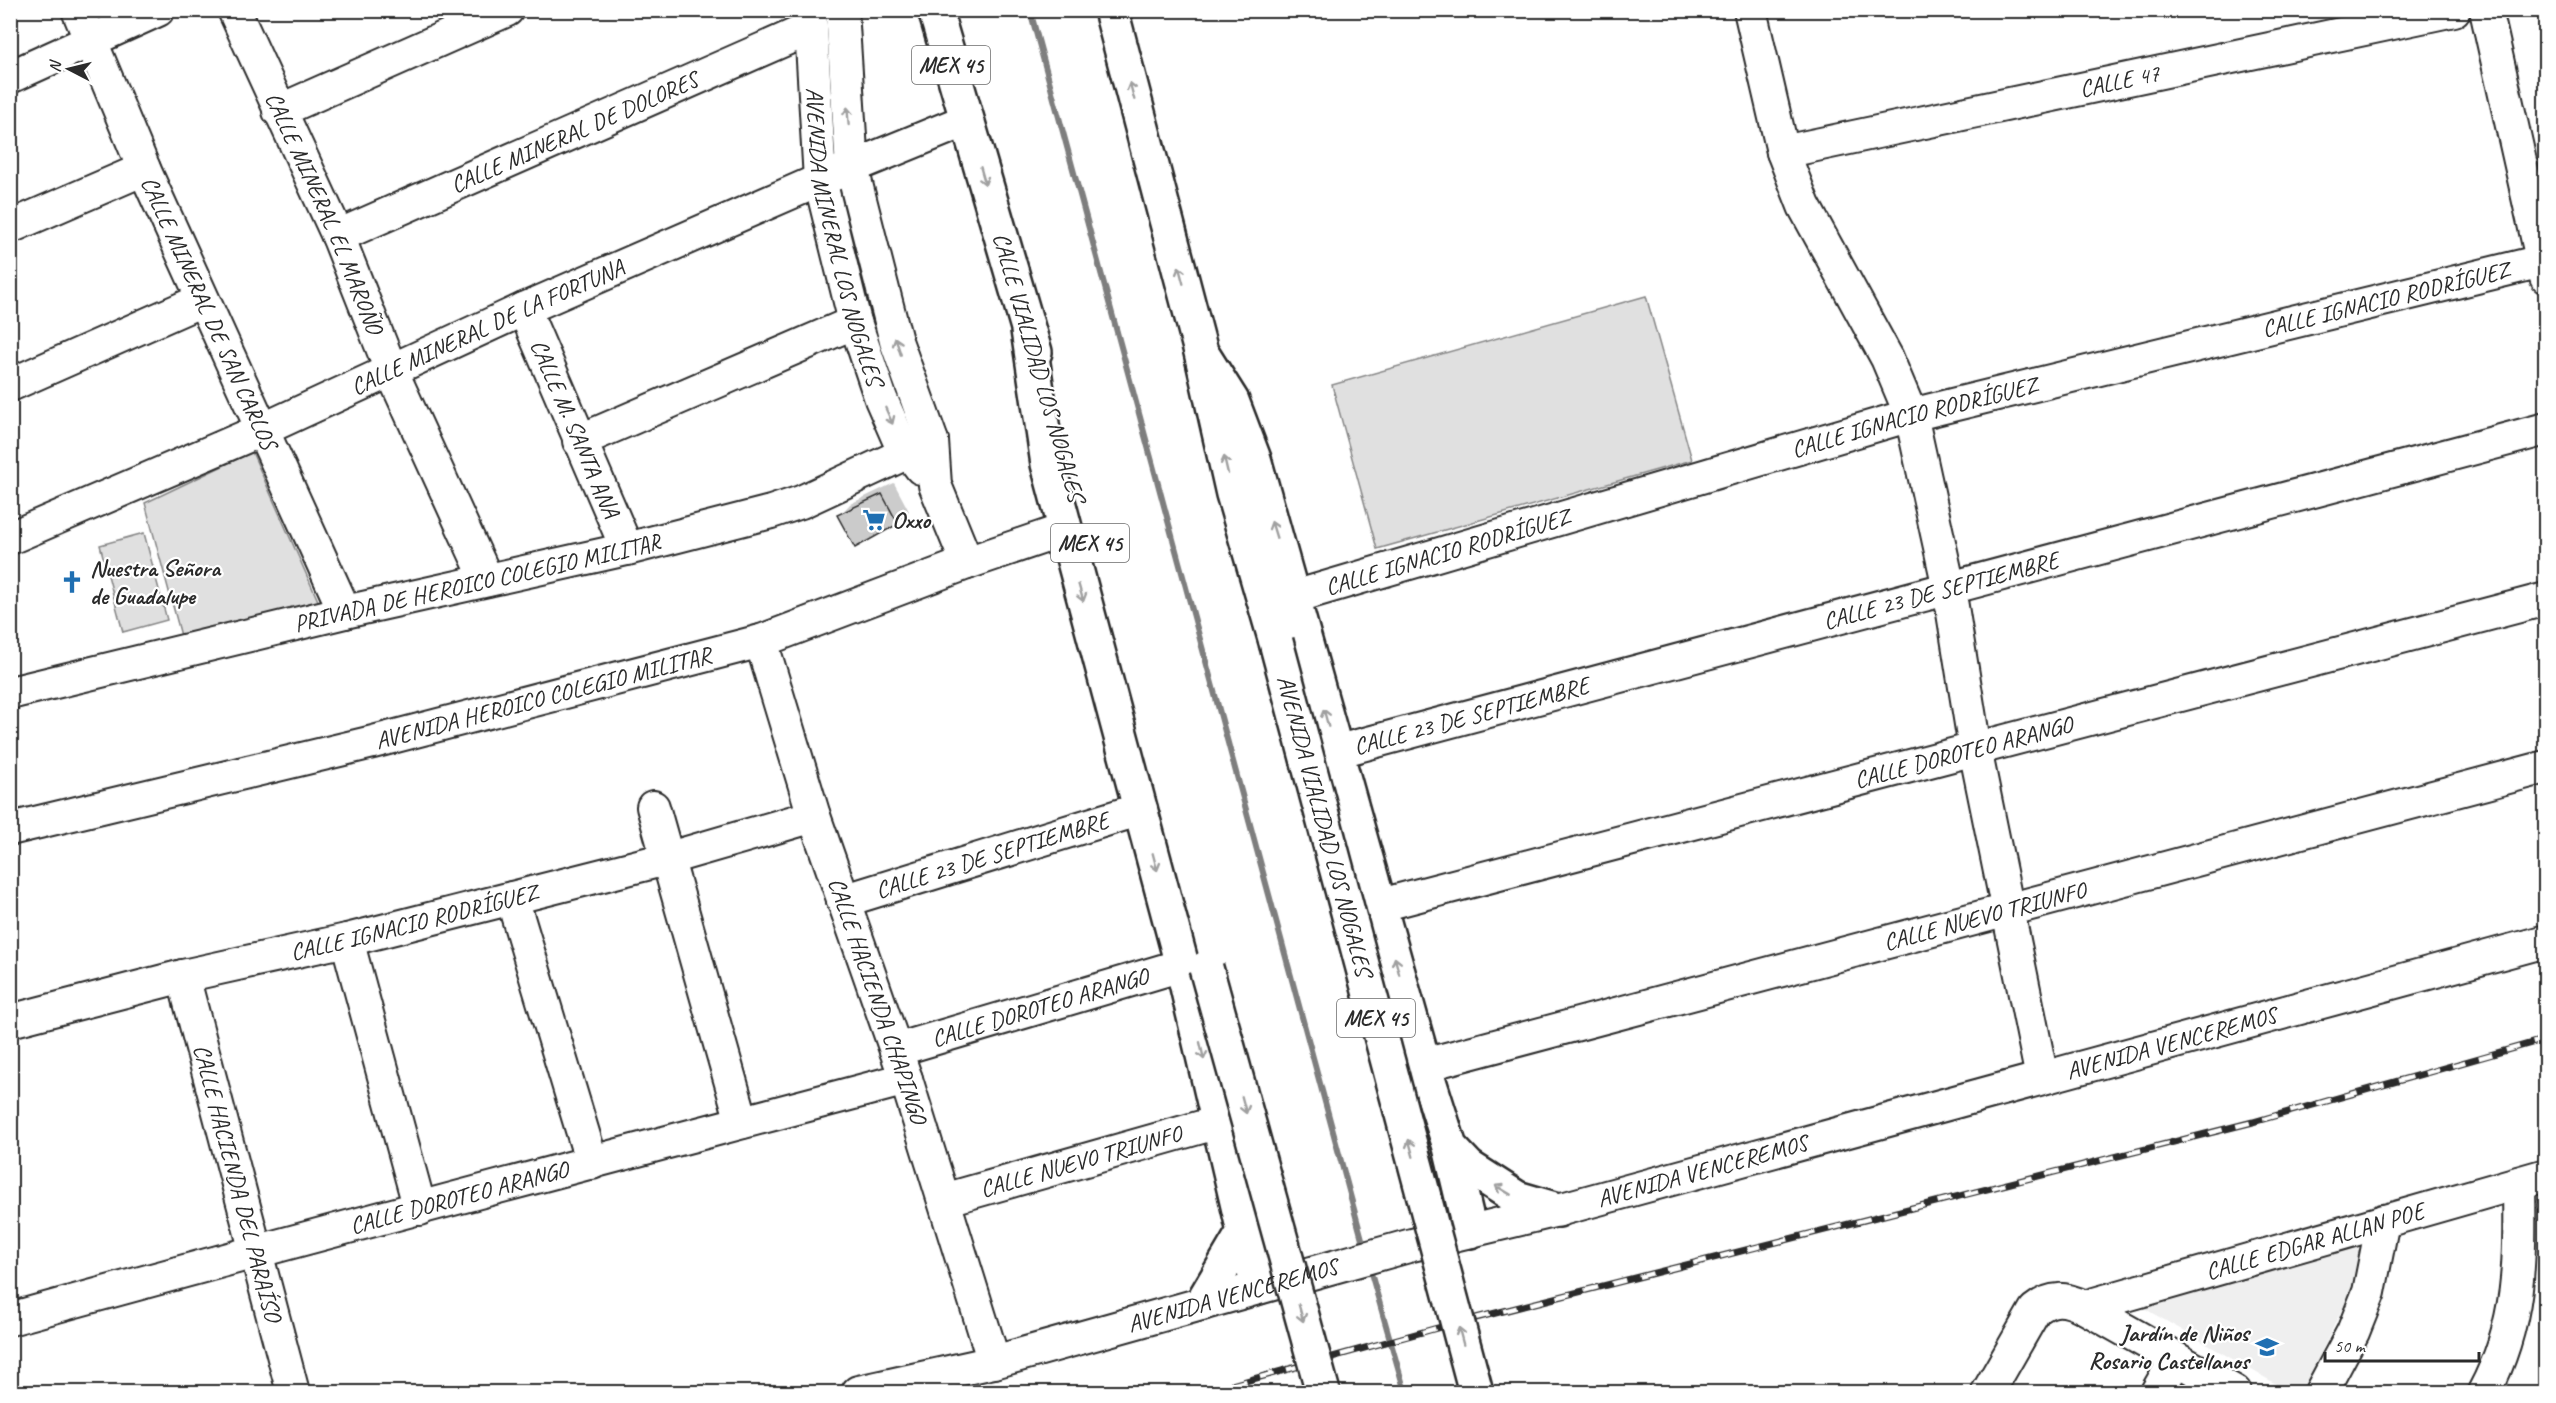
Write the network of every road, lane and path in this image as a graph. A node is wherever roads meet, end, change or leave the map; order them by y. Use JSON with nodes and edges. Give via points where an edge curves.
{"nodes":[{"id":1,"x":78,"y":10,"type":"edge"},
{"id":2,"x":158,"y":10,"type":"edge"},
{"id":3,"x":234,"y":10,"type":"edge"},
{"id":4,"x":507,"y":10,"type":"edge"},
{"id":5,"x":842,"y":10,"type":"edge"},
{"id":6,"x":935,"y":10,"type":"edge"},
{"id":7,"x":1111,"y":10,"type":"edge"},
{"id":8,"x":1750,"y":10,"type":"edge"},
{"id":9,"x":2454,"y":10,"type":"edge"},
{"id":10,"x":2486,"y":10,"type":"edge"},
{"id":11,"x":811,"y":19,"type":"edge"},
{"id":12,"x":91,"y":42,"type":"junction"},
{"id":13,"x":10,"y":77,"type":"edge"},
{"id":14,"x":279,"y":111,"type":"junction"},
{"id":15,"x":967,"y":120,"type":"junction"},
{"id":16,"x":1783,"y":152,"type":"junction"},
{"id":17,"x":144,"y":168,"type":"junction"},
{"id":18,"x":852,"y":168,"type":"junction"},
{"id":19,"x":820,"y":180,"type":"junction"},
{"id":20,"x":10,"y":227,"type":"edge"},
{"id":21,"x":338,"y":236,"type":"junction"},
{"id":22,"x":2544,"y":269,"type":"edge"},
{"id":23,"x":202,"y":300,"type":"junction"},
{"id":24,"x":524,"y":309,"type":"junction"},
{"id":25,"x":855,"y":322,"type":"junction"},
{"id":26,"x":1028,"y":330,"type":"junction"},
{"id":27,"x":1201,"y":352,"type":"junction"},
{"id":28,"x":391,"y":370,"type":"junction"},
{"id":29,"x":10,"y":385,"type":"edge"},
{"id":30,"x":1911,"y":415,"type":"junction"},
{"id":31,"x":264,"y":429,"type":"junction"},
{"id":32,"x":2546,"y":429,"type":"edge"},
{"id":33,"x":579,"y":441,"type":"junction"},
{"id":34,"x":920,"y":447,"type":"junction"},
{"id":35,"x":1064,"y":530,"type":"junction"},
{"id":36,"x":10,"y":538,"type":"edge"},
{"id":37,"x":627,"y":549,"type":"junction"},
{"id":38,"x":967,"y":563,"type":"junction"},
{"id":39,"x":487,"y":580,"type":"junction"},
{"id":40,"x":1949,"y":588,"type":"junction"},
{"id":41,"x":1294,"y":597,"type":"junction"},
{"id":42,"x":2546,"y":599,"type":"edge"},
{"id":43,"x":345,"y":612,"type":"junction"},
{"id":44,"x":761,"y":641,"type":"junction"},
{"id":45,"x":10,"y":693,"type":"edge"},
{"id":46,"x":1975,"y":749,"type":"junction"},
{"id":47,"x":1335,"y":752,"type":"junction"},
{"id":48,"x":2546,"y":767,"type":"edge"},
{"id":49,"x":652,"y":807,"type":"dead end"},
{"id":50,"x":1141,"y":809,"type":"junction"},
{"id":51,"x":814,"y":816,"type":"junction"},
{"id":52,"x":10,"y":829,"type":"edge"},
{"id":53,"x":666,"y":859,"type":"junction"},
{"id":54,"x":512,"y":898,"type":"junction"},
{"id":55,"x":843,"y":901,"type":"junction"},
{"id":56,"x":1381,"y":905,"type":"junction"},
{"id":57,"x":2007,"y":910,"type":"junction"},
{"id":58,"x":347,"y":940,"type":"junction"},
{"id":59,"x":2546,"y":941,"type":"edge"},
{"id":60,"x":1194,"y":966,"type":"junction"},
{"id":61,"x":183,"y":975,"type":"junction"},
{"id":62,"x":10,"y":1022,"type":"edge"},
{"id":63,"x":901,"y":1064,"type":"junction"},
{"id":64,"x":1424,"y":1065,"type":"junction"},
{"id":65,"x":2042,"y":1078,"type":"junction"},
{"id":66,"x":742,"y":1122,"type":"junction"},
{"id":67,"x":1219,"y":1122,"type":"junction"},
{"id":68,"x":1450,"y":1147,"type":"junction"},
{"id":69,"x":592,"y":1163,"type":"junction"},
{"id":70,"x":2532,"y":1179,"type":"edge"},
{"id":71,"x":944,"y":1200,"type":"junction"},
{"id":72,"x":420,"y":1209,"type":"junction"},
{"id":73,"x":1558,"y":1210,"type":"junction"},
{"id":74,"x":2383,"y":1221,"type":"junction"},
{"id":75,"x":1470,"y":1231,"type":"junction"},
{"id":76,"x":1244,"y":1232,"type":"junction"},
{"id":77,"x":254,"y":1251,"type":"junction"},
{"id":78,"x":1258,"y":1287,"type":"junction"},
{"id":79,"x":1202,"y":1303,"type":"junction"},
{"id":80,"x":2071,"y":1303,"type":"junction"},
{"id":81,"x":10,"y":1319,"type":"edge"},
{"id":82,"x":2176,"y":1359,"type":"junction"},
{"id":83,"x":994,"y":1362,"type":"junction"},
{"id":84,"x":293,"y":1392,"type":"edge"},
{"id":85,"x":858,"y":1392,"type":"edge"},
{"id":86,"x":1323,"y":1392,"type":"edge"},
{"id":87,"x":1476,"y":1392,"type":"edge"},
{"id":88,"x":1988,"y":1392,"type":"edge"},
{"id":89,"x":2157,"y":1392,"type":"edge"},
{"id":90,"x":2235,"y":1392,"type":"edge"},
{"id":91,"x":2321,"y":1392,"type":"edge"},
{"id":92,"x":2484,"y":1392,"type":"edge"}],
"edges":[{"from":1,"to":12,"type":"street","name":"CALLE MINERAL DE SAN CARLOS"},
{"from":2,"to":12,"type":"street"},
{"from":3,"to":14,"type":"street","name":"CALLE MINERAL EL MAROÑO"},
{"from":4,"to":14,"type":"street"},
{"from":18,"to":5,"type":"street","one_way":true},
{"from":6,"to":15,"type":"highway","name":"CALLE VIALIDAD LOS NOGALES","number":"MEX 45"},
{"from":27,"to":7,"type":"highway","number":"MEX 45","one_way":true},
{"from":8,"to":16,"type":"street"},
{"from":9,"to":16,"type":"street","name":"CALLE 47"},
{"from":10,"to":22,"type":"street"},
{"from":11,"to":19,"type":"street","name":"AVENIDA MINERAL LOS NOGALES"},
{"from":11,"to":21,"type":"street","name":"CALLE MINERAL DE DOLORES"},
{"from":12,"to":13,"type":"street"},
{"from":12,"to":17,"type":"street","name":"CALLE MINERAL DE SAN CARLOS"},
{"from":14,"to":21,"type":"street","name":"CALLE MINERAL EL MAROÑO"},
{"from":15,"to":18,"type":"street","name":"CALLE MINERAL DE LA FORTUNA"},
{"from":15,"to":26,"type":"highway","name":"CALLE VIALIDAD LOS NOGALES","number":"MEX 45","one_way":true},
{"from":16,"to":30,"type":"street","via":[[1804,206],[1887,358]]},
{"from":17,"to":20,"type":"street"},
{"from":17,"to":23,"type":"street","name":"CALLE MINERAL DE SAN CARLOS"},
{"from":18,"to":19,"type":"street","name":"CALLE MINERAL DE LA FORTUNA"},
{"from":34,"to":18,"type":"street","one_way":true},
{"from":19,"to":24,"type":"street","name":"CALLE MINERAL DE LA FORTUNA"},
{"from":19,"to":25,"type":"street","name":"AVENIDA MINERAL LOS NOGALES"},
{"from":21,"to":28,"type":"street","name":"CALLE MINERAL EL MAROÑO"},
{"from":22,"to":30,"type":"street","name":"CALLE IGNACIO RODRÍGUEZ"},
{"from":23,"to":29,"type":"street"},
{"from":23,"to":31,"type":"street","name":"CALLE MINERAL DE SAN CARLOS"},
{"from":24,"to":28,"type":"street","name":"CALLE MINERAL DE LA FORTUNA"},
{"from":24,"to":33,"type":"street","name":"CALLE M. SANTA ANA"},
{"from":25,"to":33,"type":"street"},
{"from":25,"to":34,"type":"street","name":"AVENIDA MINERAL LOS NOGALES","one_way":true,"via":[[881,399]]},
{"from":26,"to":35,"type":"highway","via":[[1048,464]]},
{"from":26,"to":60,"type":"highway","name":"CALLE VIALIDAD LOS NOGALES","number":"MEX 45","via":[[1097,566]]},
{"from":41,"to":27,"type":"highway","one_way":true,"via":[[1245,432],[1232,401]]},
{"from":87,"to":27,"type":"highway","name":"AVENIDA VIALIDAD LOS NOGALES","number":"MEX 45","one_way":true,"bridge":true,"via":[[1233,494]]},
{"from":28,"to":31,"type":"street","name":"CALLE MINERAL DE LA FORTUNA"},
{"from":28,"to":39,"type":"street","name":"CALLE MINERAL EL MAROÑO"},
{"from":30,"to":40,"type":"street"},
{"from":30,"to":41,"type":"street","name":"CALLE IGNACIO RODRÍGUEZ"},
{"from":31,"to":36,"type":"street","name":"CALLE MINERAL DE LA FORTUNA"},
{"from":31,"to":43,"type":"street","name":"CALLE MINERAL DE SAN CARLOS"},
{"from":32,"to":40,"type":"street","name":"CALLE 23 DE SEPTIEMBRE"},
{"from":33,"to":37,"type":"street","name":"CALLE M. SANTA ANA"},
{"from":34,"to":37,"type":"street","name":"PRIVADA DE HEROICO COLEGIO MILITAR","via":[[781,509]]},
{"from":34,"to":38,"type":"street"},
{"from":35,"to":38,"type":"street","name":"AVENIDA HEROICO COLEGIO MILITAR"},
{"from":35,"to":50,"type":"highway","one_way":true},
{"from":37,"to":39,"type":"street","name":"PRIVADA DE HEROICO COLEGIO MILITAR"},
{"from":38,"to":44,"type":"street","name":"AVENIDA HEROICO COLEGIO MILITAR"},
{"from":39,"to":43,"type":"street","name":"PRIVADA DE HEROICO COLEGIO MILITAR"},
{"from":40,"to":46,"type":"street"},
{"from":40,"to":47,"type":"street","name":"CALLE 23 DE SEPTIEMBRE"},
{"from":47,"to":41,"type":"highway","one_way":true},
{"from":42,"to":46,"type":"street","name":"CALLE DOROTEO ARANGO"},
{"from":43,"to":45,"type":"street","name":"PRIVADA DE HEROICO COLEGIO MILITAR"},
{"from":44,"to":51,"type":"street","name":"CALLE HACIENDA CHAPINGO"},
{"from":44,"to":52,"type":"street","name":"AVENIDA HEROICO COLEGIO MILITAR","via":[[373,742]]},
{"from":46,"to":56,"type":"street","name":"CALLE DOROTEO ARANGO"},
{"from":46,"to":57,"type":"street"},
{"from":47,"to":56,"type":"highway"},
{"from":48,"to":57,"type":"street","name":"CALLE NUEVO TRIUNFO"},
{"from":49,"to":53,"type":"street"},
{"from":50,"to":55,"type":"street","name":"CALLE 23 DE SEPTIEMBRE"},
{"from":50,"to":60,"type":"highway","one_way":true},
{"from":51,"to":53,"type":"street","name":"CALLE IGNACIO RODRÍGUEZ"},
{"from":51,"to":55,"type":"street","name":"CALLE HACIENDA CHAPINGO"},
{"from":53,"to":54,"type":"street","name":"CALLE IGNACIO RODRÍGUEZ"},
{"from":53,"to":66,"type":"street"},
{"from":54,"to":58,"type":"street","name":"CALLE IGNACIO RODRÍGUEZ"},
{"from":54,"to":69,"type":"street"},
{"from":55,"to":63,"type":"street","name":"CALLE HACIENDA CHAPINGO"},
{"from":64,"to":56,"type":"highway","one_way":true},
{"from":57,"to":64,"type":"street","name":"CALLE NUEVO TRIUNFO"},
{"from":57,"to":65,"type":"street"},
{"from":58,"to":61,"type":"street","name":"CALLE IGNACIO RODRÍGUEZ"},
{"from":58,"to":72,"type":"street"},
{"from":59,"to":65,"type":"street","name":"AVENIDA VENCEREMOS"},
{"from":60,"to":63,"type":"street","name":"CALLE DOROTEO ARANGO"},
{"from":60,"to":67,"type":"highway","one_way":true},
{"from":60,"to":86,"type":"highway","number":"MEX 45","one_way":true,"bridge":true},
{"from":61,"to":62,"type":"street","name":"CALLE IGNACIO RODRÍGUEZ"},
{"from":61,"to":77,"type":"street","name":"CALLE HACIENDA DEL PARAÍSO"},
{"from":63,"to":66,"type":"street","name":"CALLE DOROTEO ARANGO"},
{"from":63,"to":71,"type":"street","name":"CALLE HACIENDA CHAPINGO"},
{"from":64,"to":68,"type":"highway"},
{"from":65,"to":73,"type":"street","name":"AVENIDA VENCEREMOS"},
{"from":66,"to":69,"type":"street","name":"CALLE DOROTEO ARANGO"},
{"from":67,"to":71,"type":"street","name":"CALLE NUEVO TRIUNFO"},
{"from":67,"to":76,"type":"highway"},
{"from":73,"to":68,"type":"highway","one_way":true,"via":[[1517,1198],[1469,1167]]},
{"from":68,"to":75,"type":"highway"},
{"from":69,"to":72,"type":"street","name":"CALLE DOROTEO ARANGO"},
{"from":70,"to":74,"type":"street","name":"CALLE EDGAR ALLAN POE"},
{"from":70,"to":92,"type":"street","via":[[2510,1330]]},
{"from":71,"to":83,"type":"street","name":"CALLE HACIENDA CHAPINGO"},
{"from":72,"to":77,"type":"street","name":"CALLE DOROTEO ARANGO"},
{"from":73,"to":75,"type":"street","name":"AVENIDA VENCEREMOS"},
{"from":74,"to":80,"type":"street","name":"CALLE EDGAR ALLAN POE"},
{"from":74,"to":91,"type":"street","via":[[2369,1292]]},
{"from":75,"to":78,"type":"street","name":"AVENIDA VENCEREMOS"},
{"from":76,"to":78,"type":"highway"},
{"from":76,"to":79,"type":"highway"},
{"from":77,"to":81,"type":"street","name":"CALLE DOROTEO ARANGO"},
{"from":77,"to":84,"type":"street","name":"CALLE HACIENDA DEL PARAÍSO"},
{"from":78,"to":79,"type":"street","name":"AVENIDA VENCEREMOS"},
{"from":79,"to":83,"type":"street","name":"AVENIDA VENCEREMOS"},
{"from":80,"to":82,"type":"street"},
{"from":80,"to":88,"type":"street","name":"CALLE EDGAR ALLAN POE","via":[[2046,1302],[2035,1310]]},
{"from":82,"to":89,"type":"street"},
{"from":82,"to":90,"type":"street"},
{"from":83,"to":85,"type":"street","name":"AVENIDA VENCEREMOS"}]}
